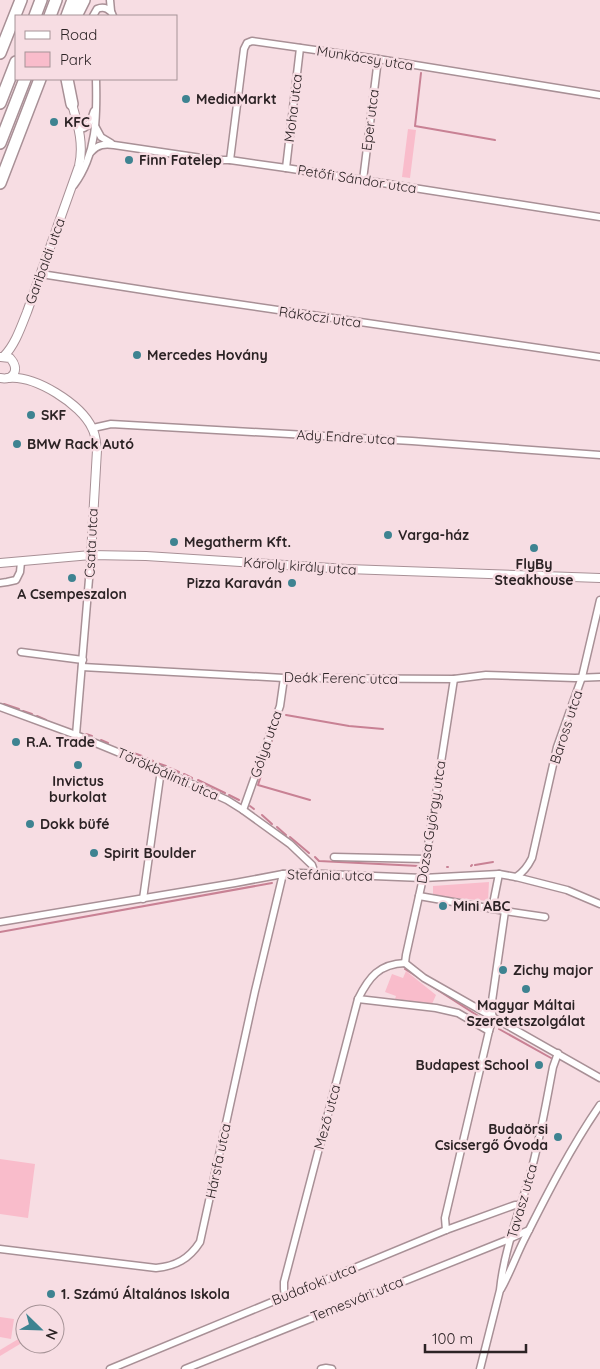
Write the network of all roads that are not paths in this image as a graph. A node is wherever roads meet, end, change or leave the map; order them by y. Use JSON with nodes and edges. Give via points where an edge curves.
{"nodes":[{"id":1,"x":21,"y":0,"type":"edge"},
{"id":2,"x":41,"y":0,"type":"edge"},
{"id":3,"x":56,"y":0,"type":"edge"},
{"id":4,"x":81,"y":0,"type":"edge"},
{"id":5,"x":100,"y":0,"type":"edge"},
{"id":6,"x":110,"y":0,"type":"edge"},
{"id":7,"x":94,"y":14,"type":"edge"},
{"id":8,"x":112,"y":14,"type":"edge"},
{"id":9,"x":15,"y":15,"type":"edge"},
{"id":10,"x":15,"y":15,"type":"edge"},
{"id":11,"x":35,"y":15,"type":"edge"},
{"id":12,"x":50,"y":15,"type":"edge"},
{"id":13,"x":68,"y":15,"type":"edge"},
{"id":14,"x":78,"y":15,"type":"edge"},
{"id":15,"x":300,"y":48,"type":"junction"},
{"id":16,"x":0,"y":53,"type":"edge"},
{"id":17,"x":378,"y":59,"type":"junction"},
{"id":18,"x":15,"y":65,"type":"edge"},
{"id":19,"x":25,"y":80,"type":"edge"},
{"id":20,"x":40,"y":80,"type":"edge"},
{"id":21,"x":47,"y":80,"type":"edge"},
{"id":22,"x":67,"y":80,"type":"edge"},
{"id":23,"x":97,"y":80,"type":"edge"},
{"id":24,"x":600,"y":95,"type":"edge"},
{"id":25,"x":0,"y":103,"type":"edge"},
{"id":26,"x":72,"y":104,"type":"joint"},
{"id":27,"x":96,"y":105,"type":"junction"},
{"id":28,"x":95,"y":126,"type":"junction"},
{"id":29,"x":79,"y":129,"type":"junction"},
{"id":30,"x":0,"y":143,"type":"edge"},
{"id":31,"x":114,"y":145,"type":"junction"},
{"id":32,"x":91,"y":152,"type":"junction"},
{"id":33,"x":12,"y":154,"type":"junction"},
{"id":34,"x":230,"y":160,"type":"junction"},
{"id":35,"x":286,"y":168,"type":"junction"},
{"id":36,"x":363,"y":180,"type":"junction"},
{"id":37,"x":0,"y":183,"type":"edge"},
{"id":38,"x":72,"y":188,"type":"junction"},
{"id":39,"x":600,"y":217,"type":"edge"},
{"id":40,"x":41,"y":274,"type":"junction"},
{"id":41,"x":17,"y":335,"type":"junction"},
{"id":42,"x":2,"y":357,"type":"edge"},
{"id":43,"x":600,"y":357,"type":"edge"},
{"id":44,"x":14,"y":364,"type":"junction"},
{"id":45,"x":4,"y":378,"type":"edge"},
{"id":46,"x":33,"y":382,"type":"junction"},
{"id":47,"x":0,"y":384,"type":"edge"},
{"id":48,"x":92,"y":428,"type":"junction"},
{"id":49,"x":600,"y":455,"type":"edge"},
{"id":50,"x":91,"y":555,"type":"junction"},
{"id":51,"x":21,"y":562,"type":"junction"},
{"id":52,"x":0,"y":563,"type":"edge"},
{"id":53,"x":600,"y":578,"type":"edge"},
{"id":54,"x":0,"y":583,"type":"edge"},
{"id":55,"x":600,"y":600,"type":"edge"},
{"id":56,"x":21,"y":652,"type":"dead end"},
{"id":57,"x":82,"y":664,"type":"junction"},
{"id":58,"x":600,"y":677,"type":"edge"},
{"id":59,"x":284,"y":678,"type":"junction"},
{"id":60,"x":582,"y":678,"type":"junction"},
{"id":61,"x":454,"y":680,"type":"junction"},
{"id":62,"x":0,"y":707,"type":"edge"},
{"id":63,"x":76,"y":735,"type":"junction"},
{"id":64,"x":161,"y":770,"type":"junction"},
{"id":65,"x":243,"y":810,"type":"junction"},
{"id":66,"x":334,"y":857,"type":"dead end"},
{"id":67,"x":426,"y":859,"type":"junction"},
{"id":68,"x":315,"y":873,"type":"junction"},
{"id":69,"x":282,"y":874,"type":"junction"},
{"id":70,"x":498,"y":874,"type":"junction"},
{"id":71,"x":516,"y":877,"type":"junction"},
{"id":72,"x":423,"y":878,"type":"junction"},
{"id":73,"x":419,"y":896,"type":"junction"},
{"id":74,"x":143,"y":899,"type":"junction"},
{"id":75,"x":600,"y":904,"type":"edge"},
{"id":76,"x":492,"y":908,"type":"junction"},
{"id":77,"x":505,"y":911,"type":"junction"},
{"id":78,"x":546,"y":917,"type":"dead end"},
{"id":79,"x":0,"y":922,"type":"edge"},
{"id":80,"x":405,"y":963,"type":"junction"},
{"id":81,"x":358,"y":999,"type":"junction"},
{"id":82,"x":493,"y":1018,"type":"junction"},
{"id":83,"x":489,"y":1031,"type":"junction"},
{"id":84,"x":558,"y":1053,"type":"junction"},
{"id":85,"x":600,"y":1078,"type":"edge"},
{"id":86,"x":600,"y":1105,"type":"edge"},
{"id":87,"x":520,"y":1205,"type":"junction"},
{"id":88,"x":446,"y":1230,"type":"junction"},
{"id":89,"x":529,"y":1230,"type":"junction"},
{"id":90,"x":511,"y":1238,"type":"junction"},
{"id":91,"x":0,"y":1249,"type":"edge"},
{"id":92,"x":500,"y":1290,"type":"junction"},
{"id":93,"x":285,"y":1297,"type":"junction"},
{"id":94,"x":110,"y":1369,"type":"edge"},
{"id":95,"x":185,"y":1369,"type":"edge"},
{"id":96,"x":321,"y":1369,"type":"edge"},
{"id":97,"x":332,"y":1369,"type":"edge"},
{"id":98,"x":480,"y":1369,"type":"edge"}],
"edges":[{"from":1,"to":9,"type":"highway"},
{"from":2,"to":11,"type":"highway"},
{"from":3,"to":12,"type":"highway"},
{"from":4,"to":13,"type":"highway"},
{"from":4,"to":14,"type":"highway"},
{"from":5,"to":7,"type":"street"},
{"from":6,"to":8,"type":"street"},
{"from":7,"to":8,"type":"street","via":[[103,8]]},
{"from":10,"to":16,"type":"highway"},
{"from":15,"to":17,"type":"street","name":"Munkácsy utca"},
{"from":15,"to":34,"type":"street","name":"Munkácsy utca","via":[[258,41],[247,43]]},
{"from":15,"to":35,"type":"street","name":"Moha utca"},
{"from":17,"to":24,"type":"street","name":"Munkácsy utca"},
{"from":17,"to":36,"type":"street","name":"Eper utca"},
{"from":18,"to":25,"type":"highway"},
{"from":19,"to":30,"type":"highway"},
{"from":20,"to":33,"type":"highway"},
{"from":21,"to":33,"type":"highway"},
{"from":22,"to":26,"type":"highway"},
{"from":23,"to":27,"type":"street","name":"Garibaldi utca"},
{"from":26,"to":29,"type":"street","name":"Garibaldi utca"},
{"from":27,"to":28,"type":"street","name":"Garibaldi utca"},
{"from":27,"to":29,"type":"street","name":"Garibaldi utca","via":[[89,124]]},
{"from":28,"to":31,"type":"street","via":[[101,137]]},
{"from":28,"to":32,"type":"street","name":"Garibaldi utca"},
{"from":29,"to":38,"type":"street","name":"Garibaldi utca","via":[[81,157]]},
{"from":31,"to":32,"type":"street","name":"Petőfi Sándor utca","via":[[100,145]]},
{"from":31,"to":34,"type":"street","name":"Petőfi Sándor utca"},
{"from":32,"to":38,"type":"street","name":"Garibaldi utca"},
{"from":33,"to":37,"type":"highway"},
{"from":34,"to":35,"type":"street","name":"Petőfi Sándor utca"},
{"from":35,"to":36,"type":"street","name":"Petőfi Sándor utca"},
{"from":36,"to":39,"type":"street","name":"Petőfi Sándor utca"},
{"from":38,"to":40,"type":"street","name":"Garibaldi utca"},
{"from":40,"to":41,"type":"street","name":"Garibaldi utca"},
{"from":40,"to":43,"type":"street","name":"Rákóczi utca"},
{"from":41,"to":42,"type":"street","name":"Garibaldi utca"},
{"from":41,"to":44,"type":"street","name":"Garibaldi utca"},
{"from":42,"to":44,"type":"street","name":"Csata utca","via":[[10,358]]},
{"from":44,"to":45,"type":"street","via":[[14,374]]},
{"from":44,"to":46,"type":"street","name":"Csata utca"},
{"from":45,"to":46,"type":"street","name":"Csata utca"},
{"from":45,"to":47,"type":"street"},
{"from":46,"to":48,"type":"street","name":"Csata utca","via":[[74,405]]},
{"from":48,"to":49,"type":"street","name":"Ady Endre utca","via":[[110,424]]},
{"from":48,"to":50,"type":"street","name":"Csata utca","via":[[97,450]]},
{"from":50,"to":51,"type":"street","name":"Károly király utca"},
{"from":50,"to":53,"type":"street","name":"Károly király utca"},
{"from":50,"to":57,"type":"street","name":"Csata utca"},
{"from":51,"to":52,"type":"street","name":"Károly király utca"},
{"from":51,"to":54,"type":"street","via":[[16,580]]},
{"from":55,"to":60,"type":"street","name":"Baross utca"},
{"from":56,"to":57,"type":"street","name":"Deák Ferenc utca"},
{"from":57,"to":59,"type":"street","name":"Deák Ferenc utca"},
{"from":57,"to":63,"type":"street","name":"Csata utca"},
{"from":58,"to":60,"type":"street","name":"Deák Ferenc utca"},
{"from":59,"to":61,"type":"street","name":"Deák Ferenc utca"},
{"from":59,"to":65,"type":"street","name":"Gólya utca","via":[[280,706]]},
{"from":60,"to":61,"type":"street","name":"Deák Ferenc utca","via":[[486,675]]},
{"from":60,"to":71,"type":"street","name":"Baross utca","via":[[556,747],[532,858],[528,867]]},
{"from":61,"to":67,"type":"street","name":"Dózsa György utca"},
{"from":62,"to":63,"type":"street","name":"Törökbálinti utca"},
{"from":63,"to":64,"type":"street","name":"Törökbálinti utca"},
{"from":64,"to":65,"type":"street","name":"Törökbálinti utca"},
{"from":64,"to":74,"type":"street"},
{"from":65,"to":68,"type":"street","name":"Törökbálinti utca","via":[[290,844],[312,865]]},
{"from":66,"to":67,"type":"street"},
{"from":67,"to":72,"type":"street","name":"Dózsa György utca"},
{"from":68,"to":69,"type":"street","name":"Stefánia utca"},
{"from":68,"to":72,"type":"street","name":"Stefánia utca"},
{"from":69,"to":74,"type":"street","name":"Stefánia utca"},
{"from":69,"to":91,"type":"street","name":"Hársfa utca","via":[[200,1242],[194,1250],[177,1264],[156,1268]]},
{"from":70,"to":71,"type":"street","name":"Stefánia utca"},
{"from":70,"to":72,"type":"street","name":"Stefánia utca"},
{"from":70,"to":76,"type":"street"},
{"from":71,"to":75,"type":"street","name":"Stefánia utca","via":[[567,890]]},
{"from":72,"to":73,"type":"street","name":"Dózsa György utca"},
{"from":73,"to":76,"type":"street"},
{"from":73,"to":80,"type":"street","name":"Dózsa György utca"},
{"from":74,"to":79,"type":"street","name":"Stefánia utca"},
{"from":76,"to":77,"type":"street"},
{"from":77,"to":78,"type":"street"},
{"from":77,"to":82,"type":"street","via":[[491,1008]]},
{"from":80,"to":81,"type":"street","name":"Mező utca","via":[[377,971]]},
{"from":80,"to":82,"type":"street","via":[[424,978]]},
{"from":81,"to":83,"type":"street","via":[[458,1013]]},
{"from":81,"to":93,"type":"street","name":"Mező utca","via":[[284,1282]]},
{"from":82,"to":83,"type":"street"},
{"from":82,"to":84,"type":"street"},
{"from":83,"to":88,"type":"street","via":[[444,1218]]},
{"from":84,"to":85,"type":"street"},
{"from":84,"to":87,"type":"street","name":"Tavasz utca"},
{"from":86,"to":89,"type":"street","name":"Tavasz utca","via":[[582,1130]]},
{"from":87,"to":88,"type":"street","name":"Budafoki utca"},
{"from":87,"to":90,"type":"street","name":"Tavasz utca"},
{"from":88,"to":93,"type":"street","name":"Budafoki utca"},
{"from":89,"to":90,"type":"street","name":"Temesvári utca"},
{"from":89,"to":92,"type":"street","name":"Tavasz utca"},
{"from":90,"to":92,"type":"street","name":"Tavasz utca"},
{"from":90,"to":95,"type":"street","name":"Temesvári utca"},
{"from":92,"to":98,"type":"street","name":"Tavasz utca"},
{"from":93,"to":94,"type":"street","name":"Budafoki utca"},
{"from":96,"to":97,"type":"street"}]}
